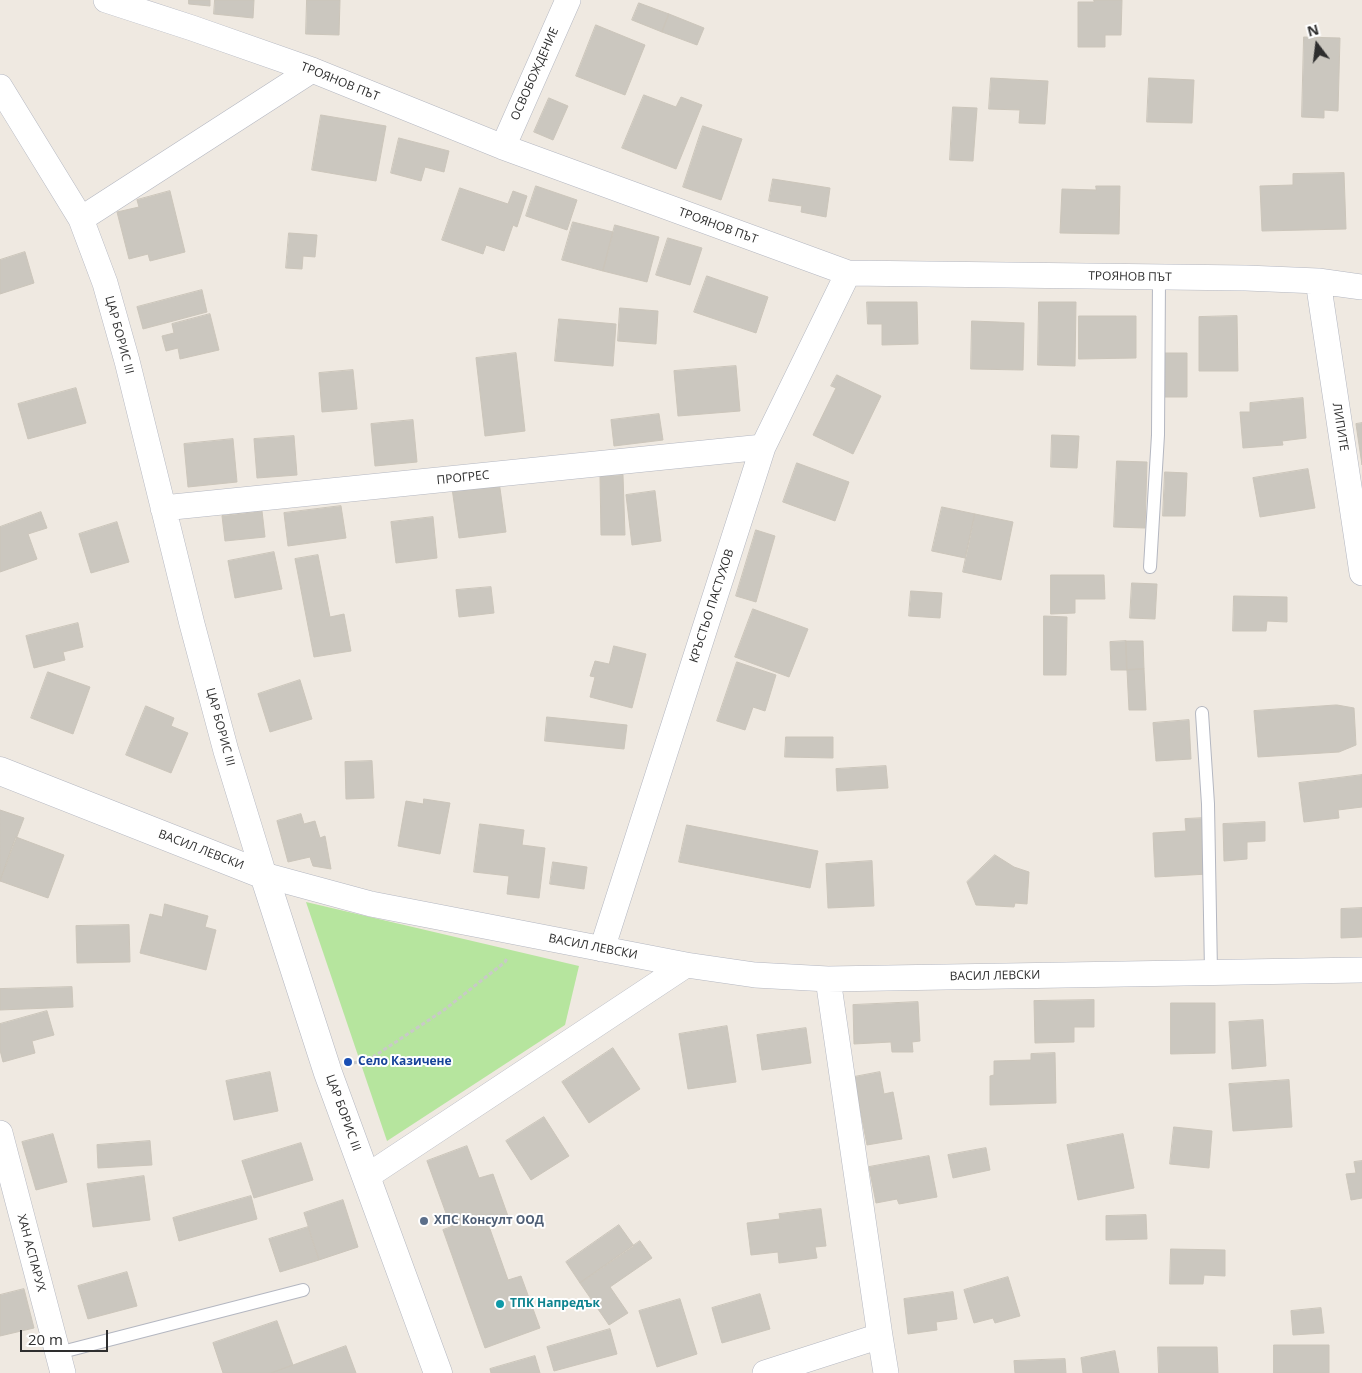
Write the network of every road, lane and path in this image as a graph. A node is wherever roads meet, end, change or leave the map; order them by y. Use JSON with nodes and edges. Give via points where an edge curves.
{"nodes":[{"id":1,"x":106,"y":0,"type":"edge"},
{"id":2,"x":568,"y":0,"type":"edge"},
{"id":3,"x":312,"y":70,"type":"junction"},
{"id":4,"x":0,"y":87,"type":"edge"},
{"id":5,"x":503,"y":148,"type":"junction"},
{"id":6,"x":81,"y":219,"type":"junction"},
{"id":7,"x":848,"y":273,"type":"junction"},
{"id":8,"x":1159,"y":278,"type":"junction"},
{"id":9,"x":1318,"y":282,"type":"junction"},
{"id":10,"x":1362,"y":287,"type":"edge"},
{"id":11,"x":763,"y":447,"type":"junction"},
{"id":12,"x":163,"y":508,"type":"junction"},
{"id":13,"x":1150,"y":567,"type":"dead end"},
{"id":14,"x":1362,"y":573,"type":"edge"},
{"id":15,"x":1202,"y":713,"type":"dead end"},
{"id":16,"x":0,"y":771,"type":"edge"},
{"id":17,"x":264,"y":875,"type":"junction"},
{"id":18,"x":524,"y":934,"type":"junction"},
{"id":19,"x":602,"y":949,"type":"junction"},
{"id":20,"x":686,"y":965,"type":"junction"},
{"id":21,"x":1362,"y":970,"type":"edge"},
{"id":22,"x":1211,"y":972,"type":"junction"},
{"id":23,"x":828,"y":979,"type":"junction"},
{"id":24,"x":328,"y":1073,"type":"junction"},
{"id":25,"x":0,"y":1133,"type":"edge"},
{"id":26,"x":366,"y":1177,"type":"junction"},
{"id":27,"x":302,"y":1290,"type":"dead end"},
{"id":28,"x":880,"y":1336,"type":"junction"},
{"id":29,"x":60,"y":1363,"type":"edge"},
{"id":30,"x":438,"y":1373,"type":"edge"},
{"id":31,"x":768,"y":1373,"type":"edge"},
{"id":32,"x":886,"y":1373,"type":"edge"}],
"edges":[{"from":1,"to":3,"type":"street","name":"ТРОЯНОВ ПЪТ"},
{"from":2,"to":5,"type":"street","name":"ОСВОБОЖДЕНИЕ"},
{"from":3,"to":5,"type":"street","name":"ТРОЯНОВ ПЪТ"},
{"from":3,"to":6,"type":"street"},
{"from":4,"to":6,"type":"street","name":"ЦАР БОРИС III"},
{"from":5,"to":7,"type":"street","name":"ТРОЯНОВ ПЪТ"},
{"from":6,"to":12,"type":"street","name":"ЦАР БОРИС III","via":[[105,283]]},
{"from":7,"to":8,"type":"street","name":"ТРОЯНОВ ПЪТ"},
{"from":7,"to":11,"type":"street","name":"КРЪСТЬО ПАСТУХОВ"},
{"from":8,"to":9,"type":"street","name":"ТРОЯНОВ ПЪТ"},
{"from":8,"to":13,"type":"lane","via":[[1158,435]]},
{"from":9,"to":10,"type":"street","name":"ТРОЯНОВ ПЪТ"},
{"from":9,"to":14,"type":"street","name":"ЛИПИТЕ"},
{"from":11,"to":12,"type":"street","name":"ПРОГРЕС"},
{"from":11,"to":19,"type":"street","name":"КРЪСТЬО ПАСТУХОВ"},
{"from":12,"to":17,"type":"street","name":"ЦАР БОРИС III","via":[[226,751]]},
{"from":15,"to":22,"type":"lane","via":[[1208,804]]},
{"from":16,"to":17,"type":"street","name":"ВАСИЛ ЛЕВСКИ"},
{"from":17,"to":18,"type":"street","name":"ВАСИЛ ЛЕВСКИ","via":[[370,904]]},
{"from":17,"to":24,"type":"street","name":"ЦАР БОРИС III"},
{"from":18,"to":19,"type":"street","name":"ВАСИЛ ЛЕВСКИ"},
{"from":18,"to":24,"type":"path","via":[[505,962],[444,1010],[373,1056]]},
{"from":19,"to":20,"type":"street","name":"ВАСИЛ ЛЕВСКИ"},
{"from":20,"to":23,"type":"street","name":"ВАСИЛ ЛЕВСКИ","via":[[755,975]]},
{"from":20,"to":26,"type":"street"},
{"from":21,"to":22,"type":"street","name":"ВАСИЛ ЛЕВСКИ"},
{"from":22,"to":23,"type":"street","name":"ВАСИЛ ЛЕВСКИ"},
{"from":23,"to":28,"type":"street"},
{"from":24,"to":26,"type":"street","name":"ЦАР БОРИС III"},
{"from":25,"to":29,"type":"street","name":"ХАН АСПАРУХ"},
{"from":26,"to":30,"type":"street","name":"ЦАР БОРИС III"},
{"from":27,"to":29,"type":"lane"},
{"from":28,"to":31,"type":"street"},
{"from":28,"to":32,"type":"street"}]}
